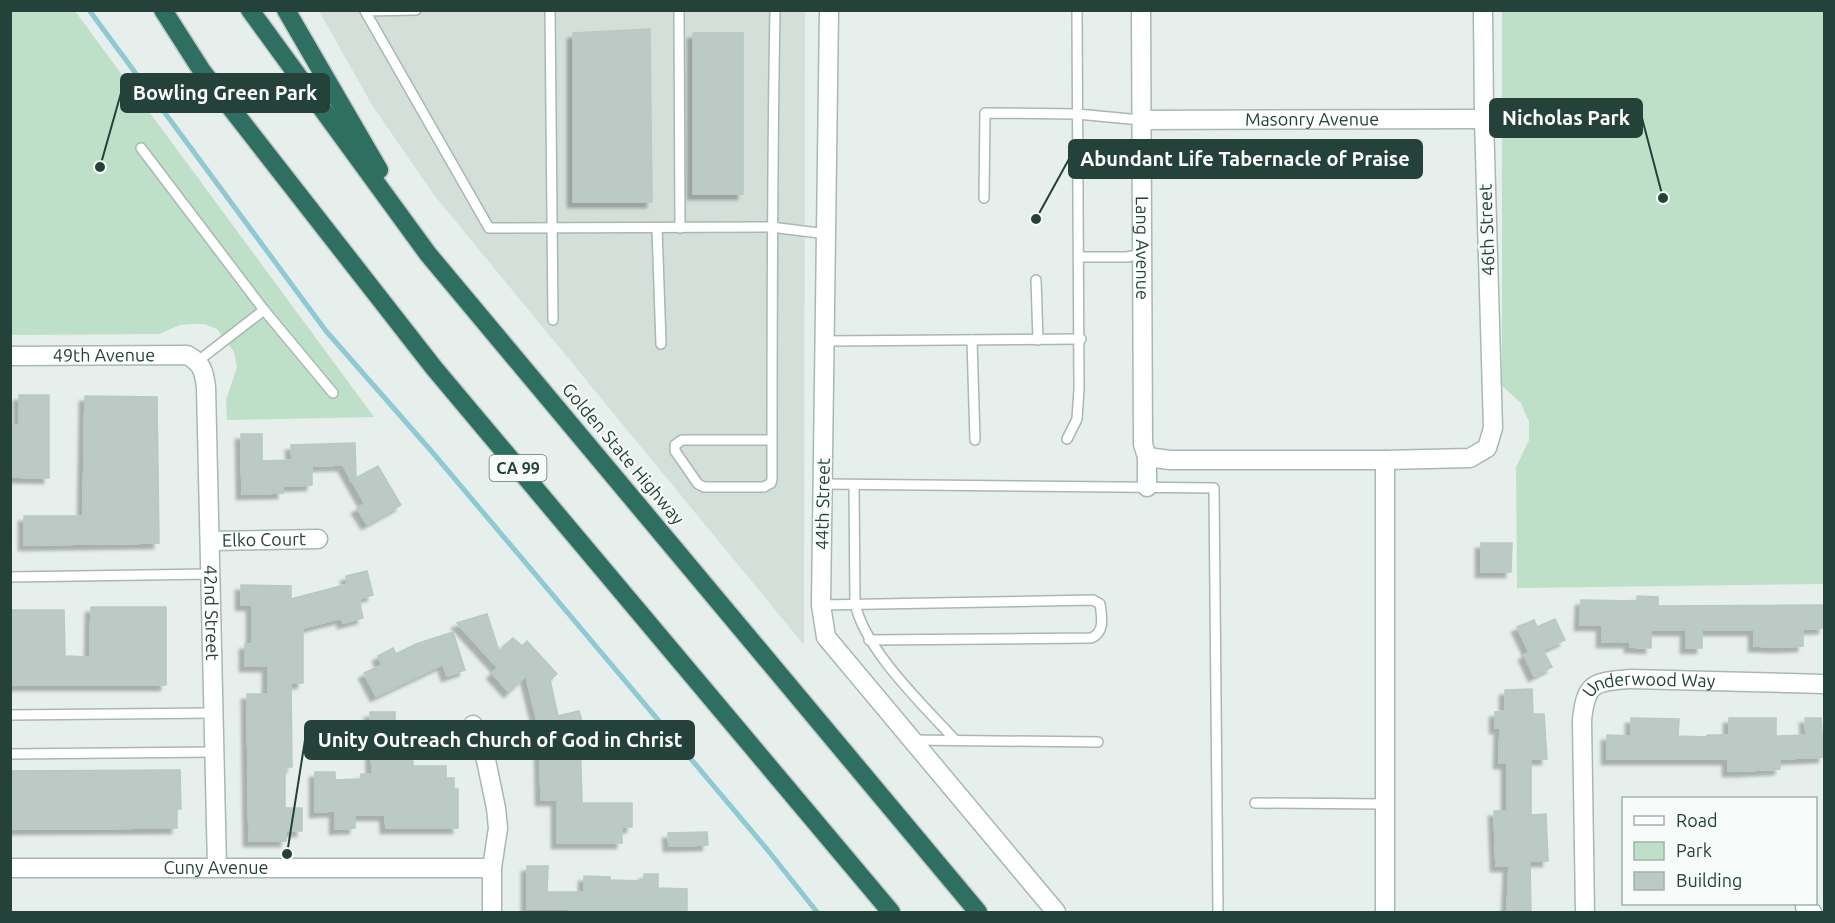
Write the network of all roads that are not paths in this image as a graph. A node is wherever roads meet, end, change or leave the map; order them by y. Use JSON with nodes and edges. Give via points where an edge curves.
{"nodes":[{"id":1,"x":163,"y":10,"type":"edge"},
{"id":2,"x":250,"y":10,"type":"edge"},
{"id":3,"x":286,"y":10,"type":"edge"},
{"id":4,"x":416,"y":10,"type":"edge"},
{"id":5,"x":550,"y":10,"type":"edge"},
{"id":6,"x":679,"y":10,"type":"edge"},
{"id":7,"x":775,"y":10,"type":"edge"},
{"id":8,"x":829,"y":10,"type":"edge"},
{"id":9,"x":1141,"y":10,"type":"edge"},
{"id":10,"x":1483,"y":10,"type":"edge"},
{"id":11,"x":1077,"y":12,"type":"dead end"},
{"id":12,"x":1077,"y":114,"type":"junction"},
{"id":13,"x":1484,"y":119,"type":"junction"},
{"id":14,"x":1141,"y":120,"type":"junction"},
{"id":15,"x":141,"y":148,"type":"dead end"},
{"id":16,"x":984,"y":198,"type":"dead end"},
{"id":17,"x":771,"y":227,"type":"junction"},
{"id":18,"x":553,"y":228,"type":"junction"},
{"id":19,"x":657,"y":228,"type":"junction"},
{"id":20,"x":680,"y":228,"type":"junction"},
{"id":21,"x":827,"y":234,"type":"junction"},
{"id":22,"x":428,"y":254,"type":"junction"},
{"id":23,"x":1142,"y":254,"type":"junction"},
{"id":24,"x":1079,"y":257,"type":"junction"},
{"id":25,"x":1036,"y":280,"type":"dead end"},
{"id":26,"x":264,"y":310,"type":"junction"},
{"id":27,"x":553,"y":320,"type":"dead end"},
{"id":28,"x":1081,"y":339,"type":"junction"},
{"id":29,"x":972,"y":340,"type":"junction"},
{"id":30,"x":1038,"y":340,"type":"junction"},
{"id":31,"x":826,"y":341,"type":"junction"},
{"id":32,"x":661,"y":344,"type":"dead end"},
{"id":33,"x":10,"y":356,"type":"edge"},
{"id":34,"x":198,"y":361,"type":"junction"},
{"id":35,"x":333,"y":393,"type":"dead end"},
{"id":36,"x":1067,"y":439,"type":"dead end"},
{"id":37,"x":772,"y":440,"type":"junction"},
{"id":38,"x":975,"y":440,"type":"dead end"},
{"id":39,"x":1147,"y":457,"type":"junction"},
{"id":40,"x":1385,"y":460,"type":"junction"},
{"id":41,"x":824,"y":484,"type":"junction"},
{"id":42,"x":855,"y":485,"type":"junction"},
{"id":43,"x":1147,"y":487,"type":"junction"},
{"id":44,"x":318,"y":539,"type":"dead end"},
{"id":45,"x":210,"y":541,"type":"junction"},
{"id":46,"x":210,"y":574,"type":"junction"},
{"id":47,"x":10,"y":577,"type":"edge"},
{"id":48,"x":855,"y":603,"type":"junction"},
{"id":49,"x":821,"y":605,"type":"junction"},
{"id":50,"x":869,"y":640,"type":"junction"},
{"id":51,"x":1824,"y":684,"type":"edge"},
{"id":52,"x":213,"y":713,"type":"junction"},
{"id":53,"x":10,"y":715,"type":"edge"},
{"id":54,"x":473,"y":725,"type":"dead end"},
{"id":55,"x":912,"y":740,"type":"junction"},
{"id":56,"x":955,"y":740,"type":"junction"},
{"id":57,"x":1098,"y":741,"type":"dead end"},
{"id":58,"x":214,"y":752,"type":"junction"},
{"id":59,"x":10,"y":754,"type":"edge"},
{"id":60,"x":1255,"y":803,"type":"dead end"},
{"id":61,"x":1385,"y":804,"type":"junction"},
{"id":62,"x":217,"y":867,"type":"junction"},
{"id":63,"x":10,"y":868,"type":"edge"},
{"id":64,"x":492,"y":868,"type":"junction"},
{"id":65,"x":492,"y":912,"type":"edge"},
{"id":66,"x":891,"y":912,"type":"edge"},
{"id":67,"x":978,"y":912,"type":"edge"},
{"id":68,"x":1056,"y":912,"type":"edge"},
{"id":69,"x":1218,"y":912,"type":"edge"},
{"id":70,"x":1385,"y":912,"type":"edge"},
{"id":71,"x":1585,"y":912,"type":"edge"}],
"edges":[{"from":1,"to":66,"type":"highway","number":"CA 99","via":[[202,71],[434,368]]},
{"from":2,"to":22,"type":"highway","name":"Golden State Highway"},
{"from":3,"to":22,"type":"highway"},
{"from":4,"to":18,"type":"lane","via":[[365,11],[489,228]]},
{"from":5,"to":18,"type":"lane"},
{"from":6,"to":20,"type":"lane"},
{"from":7,"to":17,"type":"lane"},
{"from":8,"to":21,"type":"street","name":"44th Street"},
{"from":9,"to":14,"type":"street","name":"Lang Avenue"},
{"from":10,"to":13,"type":"street","name":"46th Street"},
{"from":11,"to":12,"type":"lane"},
{"from":12,"to":14,"type":"lane"},
{"from":12,"to":16,"type":"lane","via":[[985,113]]},
{"from":12,"to":24,"type":"lane"},
{"from":13,"to":14,"type":"street","name":"Masonry Avenue"},
{"from":13,"to":40,"type":"street","name":"46th Street","via":[[1493,428],[1487,448],[1470,458]]},
{"from":14,"to":23,"type":"street","name":"Lang Avenue"},
{"from":15,"to":26,"type":"lane"},
{"from":17,"to":20,"type":"lane"},
{"from":17,"to":21,"type":"lane"},
{"from":17,"to":37,"type":"lane"},
{"from":18,"to":19,"type":"lane"},
{"from":18,"to":27,"type":"lane"},
{"from":19,"to":20,"type":"lane"},
{"from":19,"to":32,"type":"lane"},
{"from":21,"to":31,"type":"street","name":"44th Street"},
{"from":22,"to":67,"type":"highway","name":"Golden State Highway"},
{"from":23,"to":24,"type":"lane"},
{"from":23,"to":39,"type":"street","name":"Lang Avenue","via":[[1143,444]]},
{"from":24,"to":28,"type":"lane"},
{"from":25,"to":30,"type":"lane"},
{"from":26,"to":34,"type":"lane"},
{"from":26,"to":35,"type":"lane"},
{"from":28,"to":30,"type":"lane"},
{"from":28,"to":36,"type":"lane","via":[[1077,419]]},
{"from":29,"to":30,"type":"lane"},
{"from":29,"to":31,"type":"lane"},
{"from":29,"to":38,"type":"lane"},
{"from":31,"to":41,"type":"street","name":"44th Street"},
{"from":33,"to":34,"type":"street","name":"49th Avenue","via":[[187,355]]},
{"from":34,"to":45,"type":"street","name":"42nd Street","via":[[206,387]]},
{"from":37,"to":37,"type":"lane","via":[[772,479],[764,487],[701,486],[674,448],[682,440]]},
{"from":39,"to":40,"type":"street"},
{"from":39,"to":43,"type":"street","name":"Lang Avenue"},
{"from":40,"to":61,"type":"street"},
{"from":41,"to":42,"type":"lane"},
{"from":41,"to":49,"type":"street","name":"44th Street"},
{"from":42,"to":43,"type":"lane"},
{"from":42,"to":48,"type":"lane"},
{"from":43,"to":69,"type":"lane","via":[[1214,488]]},
{"from":44,"to":45,"type":"street","name":"Elko Court"},
{"from":45,"to":46,"type":"street","name":"42nd Street"},
{"from":46,"to":47,"type":"lane"},
{"from":46,"to":52,"type":"street","name":"42nd Street"},
{"from":48,"to":49,"type":"lane"},
{"from":48,"to":50,"type":"lane"},
{"from":48,"to":50,"type":"lane","via":[[1093,600],[1101,608],[1101,631],[1091,638]]},
{"from":49,"to":55,"type":"street","name":"44th Street","via":[[826,637]]},
{"from":50,"to":56,"type":"lane"},
{"from":51,"to":71,"type":"street","name":"Underwood Way","via":[[1630,679],[1606,681],[1593,687],[1585,698],[1582,720]]},
{"from":52,"to":53,"type":"lane"},
{"from":52,"to":58,"type":"street","name":"42nd Street"},
{"from":54,"to":64,"type":"street","via":[[486,760],[496,808],[498,828]]},
{"from":55,"to":56,"type":"lane"},
{"from":55,"to":68,"type":"street","name":"44th Street"},
{"from":56,"to":57,"type":"lane"},
{"from":58,"to":59,"type":"lane"},
{"from":58,"to":62,"type":"street","name":"42nd Street"},
{"from":60,"to":61,"type":"lane"},
{"from":61,"to":70,"type":"street"},
{"from":62,"to":63,"type":"street","name":"Cuny Avenue"},
{"from":62,"to":64,"type":"street","name":"Cuny Avenue"},
{"from":64,"to":65,"type":"street"}]}
